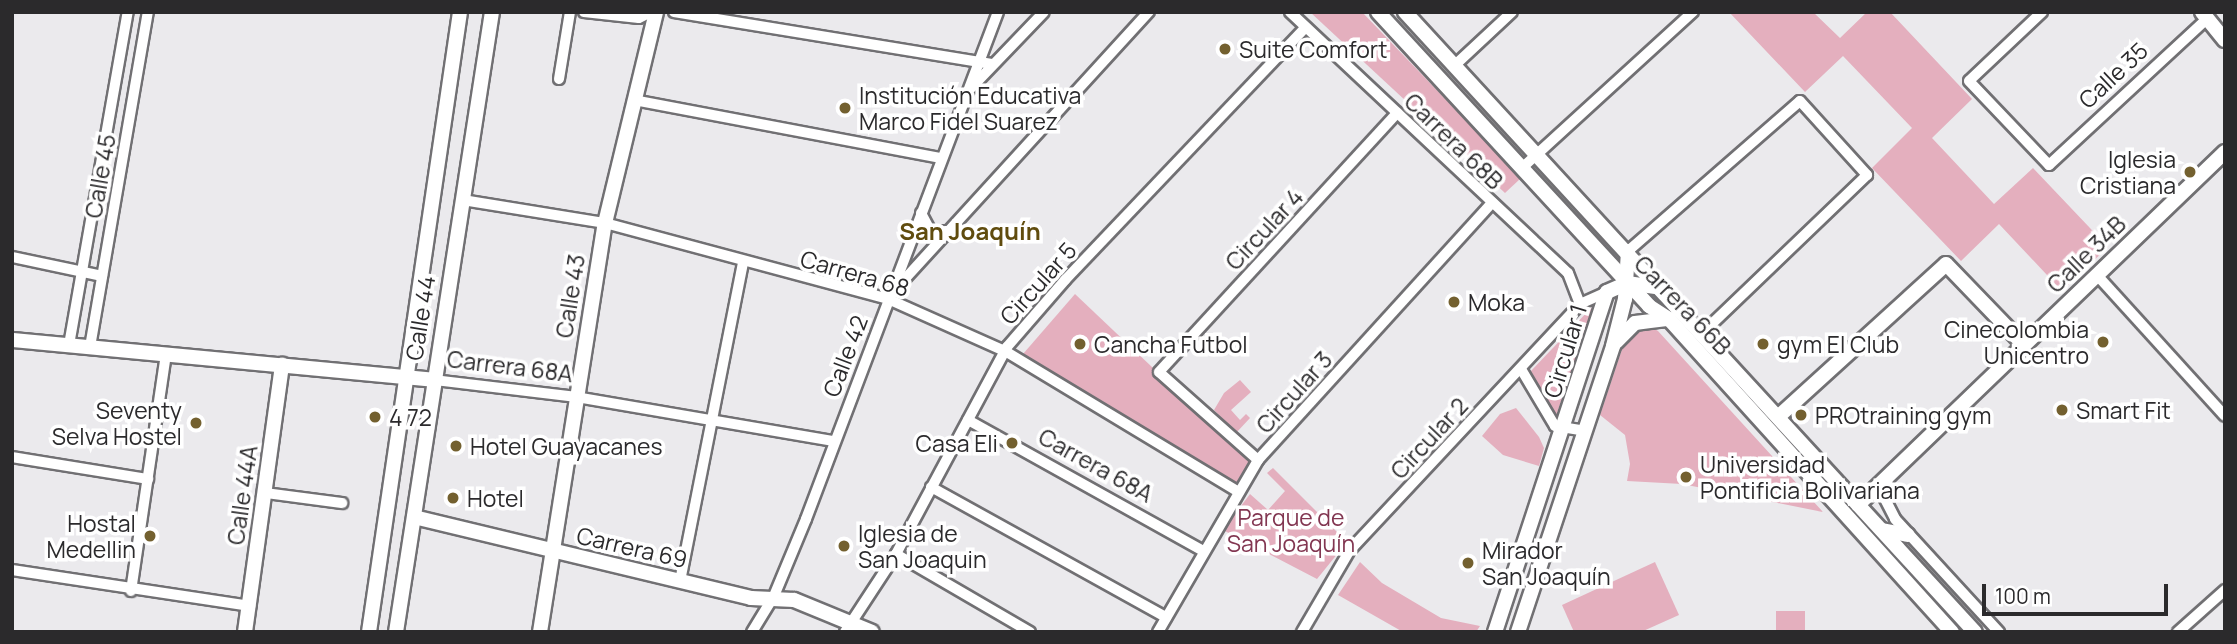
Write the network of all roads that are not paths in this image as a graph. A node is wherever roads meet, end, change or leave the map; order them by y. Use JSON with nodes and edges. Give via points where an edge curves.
{"nodes":[{"id":1,"x":128,"y":12,"type":"edge"},
{"id":2,"x":148,"y":12,"type":"edge"},
{"id":3,"x":460,"y":12,"type":"edge"},
{"id":4,"x":492,"y":12,"type":"edge"},
{"id":5,"x":569,"y":12,"type":"edge"},
{"id":6,"x":584,"y":12,"type":"edge"},
{"id":7,"x":654,"y":12,"type":"edge"},
{"id":8,"x":674,"y":12,"type":"edge"},
{"id":9,"x":998,"y":12,"type":"edge"},
{"id":10,"x":1044,"y":12,"type":"edge"},
{"id":11,"x":1149,"y":12,"type":"edge"},
{"id":12,"x":1290,"y":12,"type":"edge"},
{"id":13,"x":1378,"y":12,"type":"edge"},
{"id":14,"x":1405,"y":12,"type":"edge"},
{"id":15,"x":1512,"y":12,"type":"edge"},
{"id":16,"x":1693,"y":12,"type":"edge"},
{"id":17,"x":2042,"y":12,"type":"edge"},
{"id":18,"x":2205,"y":15,"type":"edge"},
{"id":19,"x":1306,"y":27,"type":"junction"},
{"id":20,"x":2225,"y":40,"type":"edge"},
{"id":21,"x":978,"y":63,"type":"junction"},
{"id":22,"x":992,"y":64,"type":"junction"},
{"id":23,"x":1454,"y":66,"type":"junction"},
{"id":24,"x":559,"y":79,"type":"dead end"},
{"id":25,"x":967,"y":93,"type":"junction"},
{"id":26,"x":634,"y":100,"type":"junction"},
{"id":27,"x":1397,"y":113,"type":"junction"},
{"id":28,"x":2225,"y":152,"type":"edge"},
{"id":29,"x":1539,"y":153,"type":"junction"},
{"id":30,"x":942,"y":158,"type":"junction"},
{"id":31,"x":1524,"y":167,"type":"junction"},
{"id":32,"x":463,"y":200,"type":"junction"},
{"id":33,"x":1492,"y":203,"type":"junction"},
{"id":34,"x":921,"y":212,"type":"junction"},
{"id":35,"x":605,"y":223,"type":"junction"},
{"id":36,"x":946,"y":231,"type":"junction"},
{"id":37,"x":1628,"y":251,"type":"junction"},
{"id":38,"x":12,"y":257,"type":"edge"},
{"id":39,"x":744,"y":262,"type":"junction"},
{"id":40,"x":1612,"y":264,"type":"junction"},
{"id":41,"x":82,"y":274,"type":"junction"},
{"id":42,"x":2097,"y":275,"type":"junction"},
{"id":43,"x":102,"y":276,"type":"junction"},
{"id":44,"x":1627,"y":283,"type":"junction"},
{"id":45,"x":1663,"y":288,"type":"junction"},
{"id":46,"x":1609,"y":290,"type":"junction"},
{"id":47,"x":888,"y":299,"type":"junction"},
{"id":48,"x":1580,"y":304,"type":"junction"},
{"id":49,"x":1669,"y":319,"type":"junction"},
{"id":50,"x":1702,"y":333,"type":"junction"},
{"id":51,"x":12,"y":340,"type":"edge"},
{"id":52,"x":69,"y":345,"type":"junction"},
{"id":53,"x":2024,"y":345,"type":"junction"},
{"id":54,"x":1613,"y":346,"type":"junction"},
{"id":55,"x":90,"y":347,"type":"junction"},
{"id":56,"x":1005,"y":351,"type":"junction"},
{"id":57,"x":166,"y":354,"type":"junction"},
{"id":58,"x":282,"y":365,"type":"junction"},
{"id":59,"x":1521,"y":369,"type":"junction"},
{"id":60,"x":406,"y":377,"type":"junction"},
{"id":61,"x":434,"y":380,"type":"junction"},
{"id":62,"x":576,"y":397,"type":"junction"},
{"id":63,"x":2225,"y":416,"type":"edge"},
{"id":64,"x":1778,"y":417,"type":"junction"},
{"id":65,"x":713,"y":418,"type":"junction"},
{"id":66,"x":968,"y":420,"type":"junction"},
{"id":67,"x":1566,"y":428,"type":"junction"},
{"id":68,"x":1585,"y":431,"type":"junction"},
{"id":69,"x":833,"y":441,"type":"junction"},
{"id":70,"x":12,"y":457,"type":"edge"},
{"id":71,"x":1258,"y":460,"type":"junction"},
{"id":72,"x":1888,"y":476,"type":"junction"},
{"id":73,"x":148,"y":479,"type":"junction"},
{"id":74,"x":931,"y":487,"type":"junction"},
{"id":75,"x":1239,"y":492,"type":"junction"},
{"id":76,"x":266,"y":493,"type":"junction"},
{"id":77,"x":342,"y":503,"type":"dead end"},
{"id":78,"x":1858,"y":505,"type":"junction"},
{"id":79,"x":414,"y":517,"type":"junction"},
{"id":80,"x":1881,"y":530,"type":"junction"},
{"id":81,"x":1908,"y":535,"type":"junction"},
{"id":82,"x":1202,"y":550,"type":"junction"},
{"id":83,"x":553,"y":551,"type":"junction"},
{"id":84,"x":896,"y":554,"type":"junction"},
{"id":85,"x":12,"y":570,"type":"edge"},
{"id":86,"x":680,"y":581,"type":"junction"},
{"id":87,"x":2225,"y":590,"type":"edge"},
{"id":88,"x":131,"y":591,"type":"junction"},
{"id":89,"x":774,"y":596,"type":"junction"},
{"id":90,"x":250,"y":606,"type":"junction"},
{"id":91,"x":1166,"y":617,"type":"junction"},
{"id":92,"x":853,"y":626,"type":"edge"},
{"id":93,"x":245,"y":632,"type":"edge"},
{"id":94,"x":369,"y":632,"type":"edge"},
{"id":95,"x":396,"y":632,"type":"edge"},
{"id":96,"x":540,"y":632,"type":"edge"},
{"id":97,"x":752,"y":632,"type":"edge"},
{"id":98,"x":1030,"y":632,"type":"edge"},
{"id":99,"x":1158,"y":632,"type":"edge"},
{"id":100,"x":1302,"y":632,"type":"edge"},
{"id":101,"x":1495,"y":632,"type":"edge"},
{"id":102,"x":1518,"y":632,"type":"edge"},
{"id":103,"x":1952,"y":632,"type":"edge"},
{"id":104,"x":1975,"y":632,"type":"edge"},
{"id":105,"x":2000,"y":632,"type":"edge"},
{"id":106,"x":2178,"y":632,"type":"edge"}],
"edges":[{"from":1,"to":41,"type":"street","name":"Calle 45"},
{"from":2,"to":43,"type":"street","name":"Calle 45"},
{"from":3,"to":60,"type":"street","name":"Calle 44"},
{"from":4,"to":32,"type":"street","name":"Calle 44"},
{"from":5,"to":24,"type":"street"},
{"from":6,"to":7,"type":"street","via":[[624,18]]},
{"from":7,"to":26,"type":"street","name":"Calle 43"},
{"from":8,"to":21,"type":"street"},
{"from":9,"to":21,"type":"street","name":"Calle 42"},
{"from":10,"to":22,"type":"street"},
{"from":11,"to":36,"type":"street"},
{"from":12,"to":19,"type":"street","name":"Carrera 68B"},
{"from":13,"to":31,"type":"street","name":"Carrera 66B"},
{"from":14,"to":23,"type":"street","name":"Carrera 66B"},
{"from":15,"to":23,"type":"street"},
{"from":16,"to":29,"type":"street"},
{"from":17,"to":18,"type":"street","name":"Calle 35","via":[[1969,81],[2049,165]]},
{"from":18,"to":20,"type":"street"},
{"from":19,"to":27,"type":"street","name":"Carrera 68B"},
{"from":19,"to":56,"type":"street","name":"Circular 5","via":[[1065,280]]},
{"from":21,"to":22,"type":"street"},
{"from":21,"to":25,"type":"street","name":"Calle 42"},
{"from":22,"to":25,"type":"street"},
{"from":23,"to":29,"type":"street","name":"Carrera 66B"},
{"from":25,"to":30,"type":"street","name":"Calle 42"},
{"from":26,"to":30,"type":"street"},
{"from":26,"to":35,"type":"street","name":"Calle 43"},
{"from":27,"to":33,"type":"street","name":"Carrera 68B"},
{"from":27,"to":71,"type":"street","name":"Circular 4","via":[[1159,372]]},
{"from":28,"to":42,"type":"street","name":"Calle 34B"},
{"from":29,"to":31,"type":"street"},
{"from":29,"to":37,"type":"street","name":"Carrera 66B"},
{"from":30,"to":34,"type":"street","name":"Calle 42"},
{"from":31,"to":40,"type":"street","name":"Carrera 66B"},
{"from":32,"to":35,"type":"street","name":"Carrera 68"},
{"from":32,"to":61,"type":"street","name":"Calle 44"},
{"from":33,"to":48,"type":"street","name":"Carrera 68B","via":[[1573,278]]},
{"from":33,"to":71,"type":"street","name":"Circular 3"},
{"from":34,"to":36,"type":"street","via":[[931,232]]},
{"from":34,"to":47,"type":"street","name":"Calle 42"},
{"from":35,"to":39,"type":"street","name":"Carrera 68"},
{"from":35,"to":62,"type":"street","name":"Calle 43"},
{"from":36,"to":47,"type":"street"},
{"from":37,"to":44,"type":"street"},
{"from":37,"to":45,"type":"street","name":"Carrera 66B"},
{"from":37,"to":50,"type":"street","via":[[1800,101],[1867,175]]},
{"from":38,"to":41,"type":"street"},
{"from":39,"to":47,"type":"street","name":"Carrera 68"},
{"from":39,"to":65,"type":"street"},
{"from":40,"to":44,"type":"street","name":"Carrera 66B"},
{"from":40,"to":46,"type":"street"},
{"from":41,"to":43,"type":"street"},
{"from":41,"to":52,"type":"street","name":"Calle 45"},
{"from":42,"to":53,"type":"street","name":"Calle 34B"},
{"from":42,"to":63,"type":"street"},
{"from":43,"to":55,"type":"street","name":"Calle 45"},
{"from":44,"to":45,"type":"street"},
{"from":44,"to":46,"type":"street","name":"Circular 1"},
{"from":44,"to":49,"type":"street","name":"Carrera 66B"},
{"from":44,"to":54,"type":"street","name":"Circular 1"},
{"from":45,"to":50,"type":"street","name":"Carrera 66B"},
{"from":46,"to":48,"type":"street","name":"Circular 2"},
{"from":46,"to":67,"type":"street","name":"Circular 1"},
{"from":47,"to":56,"type":"street","name":"Carrera 68"},
{"from":47,"to":69,"type":"street","name":"Calle 42"},
{"from":48,"to":59,"type":"street","name":"Circular 2"},
{"from":49,"to":54,"type":"street","via":[[1635,323]]},
{"from":49,"to":103,"type":"street","name":"Carrera 66B"},
{"from":50,"to":64,"type":"street","name":"Carrera 66B"},
{"from":51,"to":52,"type":"street","name":"Carrera 68A"},
{"from":52,"to":55,"type":"street","name":"Carrera 68A"},
{"from":53,"to":64,"type":"street","via":[[1946,264]]},
{"from":53,"to":72,"type":"street","name":"Calle 34B"},
{"from":54,"to":68,"type":"street","name":"Circular 1"},
{"from":55,"to":57,"type":"street","name":"Carrera 68A"},
{"from":56,"to":66,"type":"street","name":"Circular 5"},
{"from":56,"to":75,"type":"street","name":"Carrera 68"},
{"from":57,"to":58,"type":"street","name":"Carrera 68A"},
{"from":57,"to":73,"type":"street"},
{"from":58,"to":60,"type":"street","name":"Carrera 68A"},
{"from":58,"to":76,"type":"street","name":"Calle 44A"},
{"from":59,"to":67,"type":"street","via":[[1546,416],[1555,426]]},
{"from":59,"to":100,"type":"street","name":"Circular 2","via":[[1350,550]]},
{"from":60,"to":61,"type":"street","name":"Carrera 68A"},
{"from":60,"to":94,"type":"street","name":"Calle 44"},
{"from":61,"to":62,"type":"street","name":"Carrera 68A"},
{"from":61,"to":79,"type":"street","name":"Calle 44"},
{"from":62,"to":65,"type":"street","name":"Carrera 68A"},
{"from":62,"to":83,"type":"street","name":"Calle 43"},
{"from":64,"to":78,"type":"street","name":"Carrera 66B"},
{"from":65,"to":69,"type":"street","name":"Carrera 68A"},
{"from":65,"to":86,"type":"street"},
{"from":66,"to":74,"type":"street","name":"Circular 5"},
{"from":66,"to":82,"type":"street","name":"Carrera 68A"},
{"from":67,"to":68,"type":"street"},
{"from":67,"to":101,"type":"street","name":"Circular 1"},
{"from":68,"to":102,"type":"street","name":"Circular 1"},
{"from":69,"to":89,"type":"street","name":"Calle 42"},
{"from":70,"to":73,"type":"street"},
{"from":71,"to":75,"type":"street","name":"Circular 3"},
{"from":72,"to":78,"type":"street","name":"Calle 34B"},
{"from":72,"to":81,"type":"street","via":[[1886,507]]},
{"from":73,"to":88,"type":"street"},
{"from":74,"to":84,"type":"street","name":"Circular 5"},
{"from":74,"to":91,"type":"street"},
{"from":75,"to":82,"type":"street","name":"Circular 3"},
{"from":76,"to":77,"type":"street"},
{"from":76,"to":90,"type":"street","name":"Calle 44A"},
{"from":78,"to":80,"type":"street","name":"Carrera 66B"},
{"from":79,"to":83,"type":"street","name":"Carrera 69"},
{"from":79,"to":95,"type":"street","name":"Calle 44"},
{"from":80,"to":81,"type":"street"},
{"from":80,"to":104,"type":"street","name":"Carrera 66B"},
{"from":81,"to":105,"type":"street"},
{"from":82,"to":91,"type":"street","name":"Circular 3"},
{"from":83,"to":86,"type":"street","name":"Carrera 69"},
{"from":83,"to":96,"type":"street","name":"Calle 43"},
{"from":84,"to":92,"type":"street","name":"Circular 5"},
{"from":84,"to":98,"type":"street"},
{"from":85,"to":88,"type":"street"},
{"from":86,"to":89,"type":"street","name":"Carrera 69","via":[[751,598]]},
{"from":87,"to":106,"type":"street"},
{"from":88,"to":90,"type":"street"},
{"from":89,"to":92,"type":"street","name":"Carrera 69"},
{"from":89,"to":97,"type":"street","name":"Calle 42"},
{"from":90,"to":93,"type":"street","name":"Calle 44A"},
{"from":91,"to":99,"type":"street","name":"Circular 3"}]}
